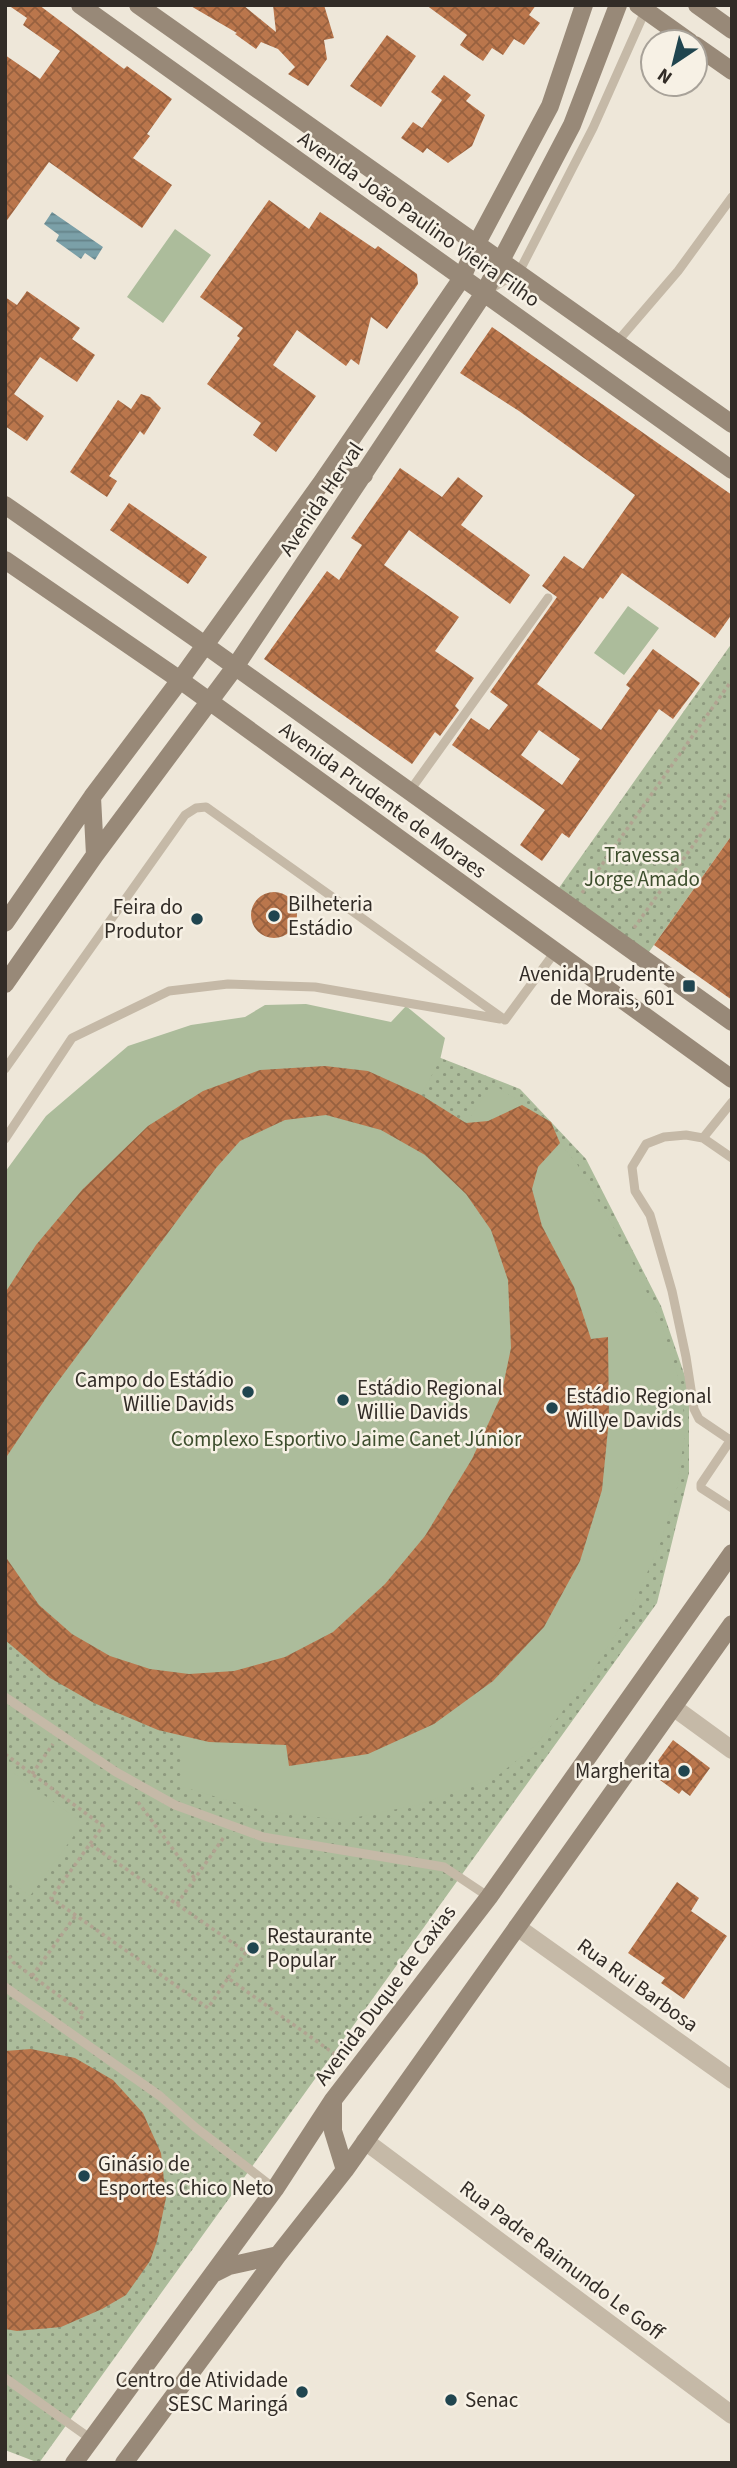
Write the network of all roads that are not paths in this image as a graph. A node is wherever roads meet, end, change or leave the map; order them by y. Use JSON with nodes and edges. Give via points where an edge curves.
{"nodes":[{"id":1,"x":80,"y":5,"type":"edge"},
{"id":2,"x":138,"y":5,"type":"edge"},
{"id":3,"x":584,"y":5,"type":"edge"},
{"id":4,"x":618,"y":5,"type":"edge"},
{"id":5,"x":697,"y":5,"type":"edge"},
{"id":6,"x":644,"y":7,"type":"edge"},
{"id":7,"x":672,"y":28,"type":"edge"},
{"id":8,"x":732,"y":30,"type":"edge"},
{"id":9,"x":709,"y":55,"type":"edge"},
{"id":10,"x":732,"y":71,"type":"edge"},
{"id":11,"x":558,"y":85,"type":"junction"},
{"id":12,"x":572,"y":125,"type":"junction"},
{"id":13,"x":732,"y":197,"type":"edge"},
{"id":14,"x":477,"y":243,"type":"junction"},
{"id":15,"x":502,"y":260,"type":"junction"},
{"id":16,"x":519,"y":272,"type":"junction"},
{"id":17,"x":462,"y":278,"type":"junction"},
{"id":18,"x":484,"y":293,"type":"junction"},
{"id":19,"x":617,"y":342,"type":"junction"},
{"id":20,"x":732,"y":424,"type":"edge"},
{"id":21,"x":732,"y":470,"type":"edge"},
{"id":22,"x":365,"y":475,"type":"junction"},
{"id":23,"x":322,"y":482,"type":"junction"},
{"id":24,"x":5,"y":505,"type":"edge"},
{"id":25,"x":5,"y":560,"type":"edge"},
{"id":26,"x":548,"y":598,"type":"dead end"},
{"id":27,"x":205,"y":645,"type":"junction"},
{"id":28,"x":235,"y":667,"type":"junction"},
{"id":29,"x":180,"y":680,"type":"junction"},
{"id":30,"x":208,"y":702,"type":"junction"},
{"id":31,"x":409,"y":792,"type":"junction"},
{"id":32,"x":92,"y":797,"type":"junction"},
{"id":33,"x":95,"y":855,"type":"junction"},
{"id":34,"x":12,"y":901,"type":"edge"},
{"id":35,"x":5,"y":923,"type":"edge"},
{"id":36,"x":555,"y":952,"type":"junction"},
{"id":37,"x":7,"y":980,"type":"edge"},
{"id":38,"x":505,"y":1020,"type":"junction"},
{"id":39,"x":732,"y":1021,"type":"edge"},
{"id":40,"x":5,"y":1069,"type":"edge"},
{"id":41,"x":732,"y":1079,"type":"edge"},
{"id":42,"x":732,"y":1102,"type":"edge"},
{"id":43,"x":704,"y":1138,"type":"junction"},
{"id":44,"x":5,"y":1139,"type":"edge"},
{"id":45,"x":732,"y":1158,"type":"edge"},
{"id":46,"x":731,"y":1439,"type":"edge"},
{"id":47,"x":732,"y":1508,"type":"edge"},
{"id":48,"x":732,"y":1553,"type":"edge"},
{"id":49,"x":732,"y":1624,"type":"edge"},
{"id":50,"x":5,"y":1697,"type":"edge"},
{"id":51,"x":673,"y":1707,"type":"junction"},
{"id":52,"x":732,"y":1750,"type":"edge"},
{"id":53,"x":489,"y":1897,"type":"junction"},
{"id":54,"x":517,"y":1927,"type":"junction"},
{"id":55,"x":5,"y":1987,"type":"edge"},
{"id":56,"x":732,"y":2080,"type":"edge"},
{"id":57,"x":333,"y":2100,"type":"junction"},
{"id":58,"x":365,"y":2141,"type":"junction"},
{"id":59,"x":345,"y":2170,"type":"junction"},
{"id":60,"x":275,"y":2189,"type":"junction"},
{"id":61,"x":278,"y":2255,"type":"junction"},
{"id":62,"x":215,"y":2273,"type":"junction"},
{"id":63,"x":5,"y":2378,"type":"edge"},
{"id":64,"x":732,"y":2415,"type":"edge"},
{"id":65,"x":91,"y":2439,"type":"junction"},
{"id":66,"x":74,"y":2463,"type":"edge"},
{"id":67,"x":124,"y":2463,"type":"edge"}],
"edges":[{"from":1,"to":17,"type":"main road","name":"Avenida João Paulino Vieira Filho"},
{"from":2,"to":14,"type":"main road","name":"Avenida João Paulino Vieira Filho"},
{"from":3,"to":11,"type":"main road","name":"Avenida Herval"},
{"from":4,"to":12,"type":"main road","name":"Avenida Herval"},
{"from":5,"to":8,"type":"main road"},
{"from":6,"to":7,"type":"main road"},
{"from":6,"to":16,"type":"lane","via":[[593,128]]},
{"from":9,"to":10,"type":"main road"},
{"from":11,"to":12,"type":"main road"},
{"from":11,"to":14,"type":"main road","name":"Avenida Herval"},
{"from":12,"to":15,"type":"main road","name":"Avenida Herval"},
{"from":13,"to":19,"type":"lane","via":[[678,271]]},
{"from":14,"to":15,"type":"main road","name":"Avenida João Paulino Vieira Filho"},
{"from":14,"to":17,"type":"main road","name":"Avenida Herval"},
{"from":15,"to":16,"type":"main road","name":"Avenida João Paulino Vieira Filho"},
{"from":15,"to":18,"type":"main road","name":"Avenida Herval"},
{"from":16,"to":18,"type":"lane"},
{"from":16,"to":19,"type":"main road","name":"Avenida João Paulino Vieira Filho"},
{"from":17,"to":18,"type":"main road","name":"Avenida João Paulino Vieira Filho"},
{"from":17,"to":23,"type":"main road","name":"Avenida Herval"},
{"from":18,"to":21,"type":"main road","name":"Avenida João Paulino Vieira Filho"},
{"from":18,"to":22,"type":"main road","name":"Avenida Herval"},
{"from":19,"to":20,"type":"main road","name":"Avenida João Paulino Vieira Filho"},
{"from":22,"to":23,"type":"main road"},
{"from":22,"to":28,"type":"main road","name":"Avenida Herval"},
{"from":23,"to":27,"type":"main road","name":"Avenida Herval"},
{"from":24,"to":27,"type":"main road","name":"Avenida Prudente de Moraes"},
{"from":25,"to":29,"type":"main road","name":"Avenida Prudente de Moraes"},
{"from":26,"to":31,"type":"lane"},
{"from":27,"to":28,"type":"main road","name":"Avenida Prudente de Moraes"},
{"from":27,"to":29,"type":"main road","name":"Avenida Herval"},
{"from":28,"to":30,"type":"main road","name":"Avenida Herval"},
{"from":28,"to":31,"type":"main road","name":"Avenida Prudente de Moraes"},
{"from":29,"to":30,"type":"main road","name":"Avenida Prudente de Moraes"},
{"from":29,"to":32,"type":"main road","name":"Avenida Herval"},
{"from":30,"to":33,"type":"main road","name":"Avenida Herval"},
{"from":30,"to":36,"type":"main road","name":"Avenida Prudente de Moraes"},
{"from":31,"to":39,"type":"main road","name":"Avenida Prudente de Moraes"},
{"from":32,"to":33,"type":"main road"},
{"from":32,"to":34,"type":"main road","name":"Avenida Herval"},
{"from":33,"to":37,"type":"main road","name":"Avenida Herval"},
{"from":34,"to":35,"type":"main road","name":"Avenida Herval"},
{"from":36,"to":38,"type":"lane"},
{"from":36,"to":41,"type":"main road","name":"Avenida Prudente de Moraes"},
{"from":38,"to":40,"type":"lane","via":[[206,807],[185,815]]},
{"from":38,"to":44,"type":"lane","via":[[315,987],[228,984],[169,991],[72,1038]]},
{"from":42,"to":43,"type":"lane"},
{"from":43,"to":45,"type":"lane"},
{"from":43,"to":46,"type":"lane","via":[[664,1137],[646,1144],[632,1167],[635,1191],[650,1215],[672,1291],[694,1409],[699,1419]]},
{"from":46,"to":47,"type":"lane","via":[[701,1488]]},
{"from":48,"to":53,"type":"main road","name":"Avenida Duque de Caxias"},
{"from":49,"to":51,"type":"main road"},
{"from":50,"to":53,"type":"lane","via":[[116,1772],[175,1805],[263,1837],[444,1867]]},
{"from":51,"to":52,"type":"street"},
{"from":51,"to":54,"type":"main road"},
{"from":53,"to":57,"type":"main road","name":"Avenida Duque de Caxias"},
{"from":54,"to":56,"type":"street","name":"Rua Rui Barbosa"},
{"from":54,"to":58,"type":"main road"},
{"from":55,"to":60,"type":"lane","via":[[160,2096]]},
{"from":57,"to":59,"type":"main road","via":[[333,2131]]},
{"from":57,"to":60,"type":"main road","name":"Avenida Duque de Caxias"},
{"from":58,"to":59,"type":"main road"},
{"from":58,"to":64,"type":"street","name":"Rua Padre Raimundo Le Goff"},
{"from":59,"to":61,"type":"main road"},
{"from":60,"to":62,"type":"main road","name":"Avenida Duque de Caxias"},
{"from":61,"to":62,"type":"main road"},
{"from":61,"to":67,"type":"main road"},
{"from":62,"to":65,"type":"main road","name":"Avenida Duque de Caxias"},
{"from":63,"to":65,"type":"lane"},
{"from":65,"to":66,"type":"main road","name":"Avenida Duque de Caxias"}]}
